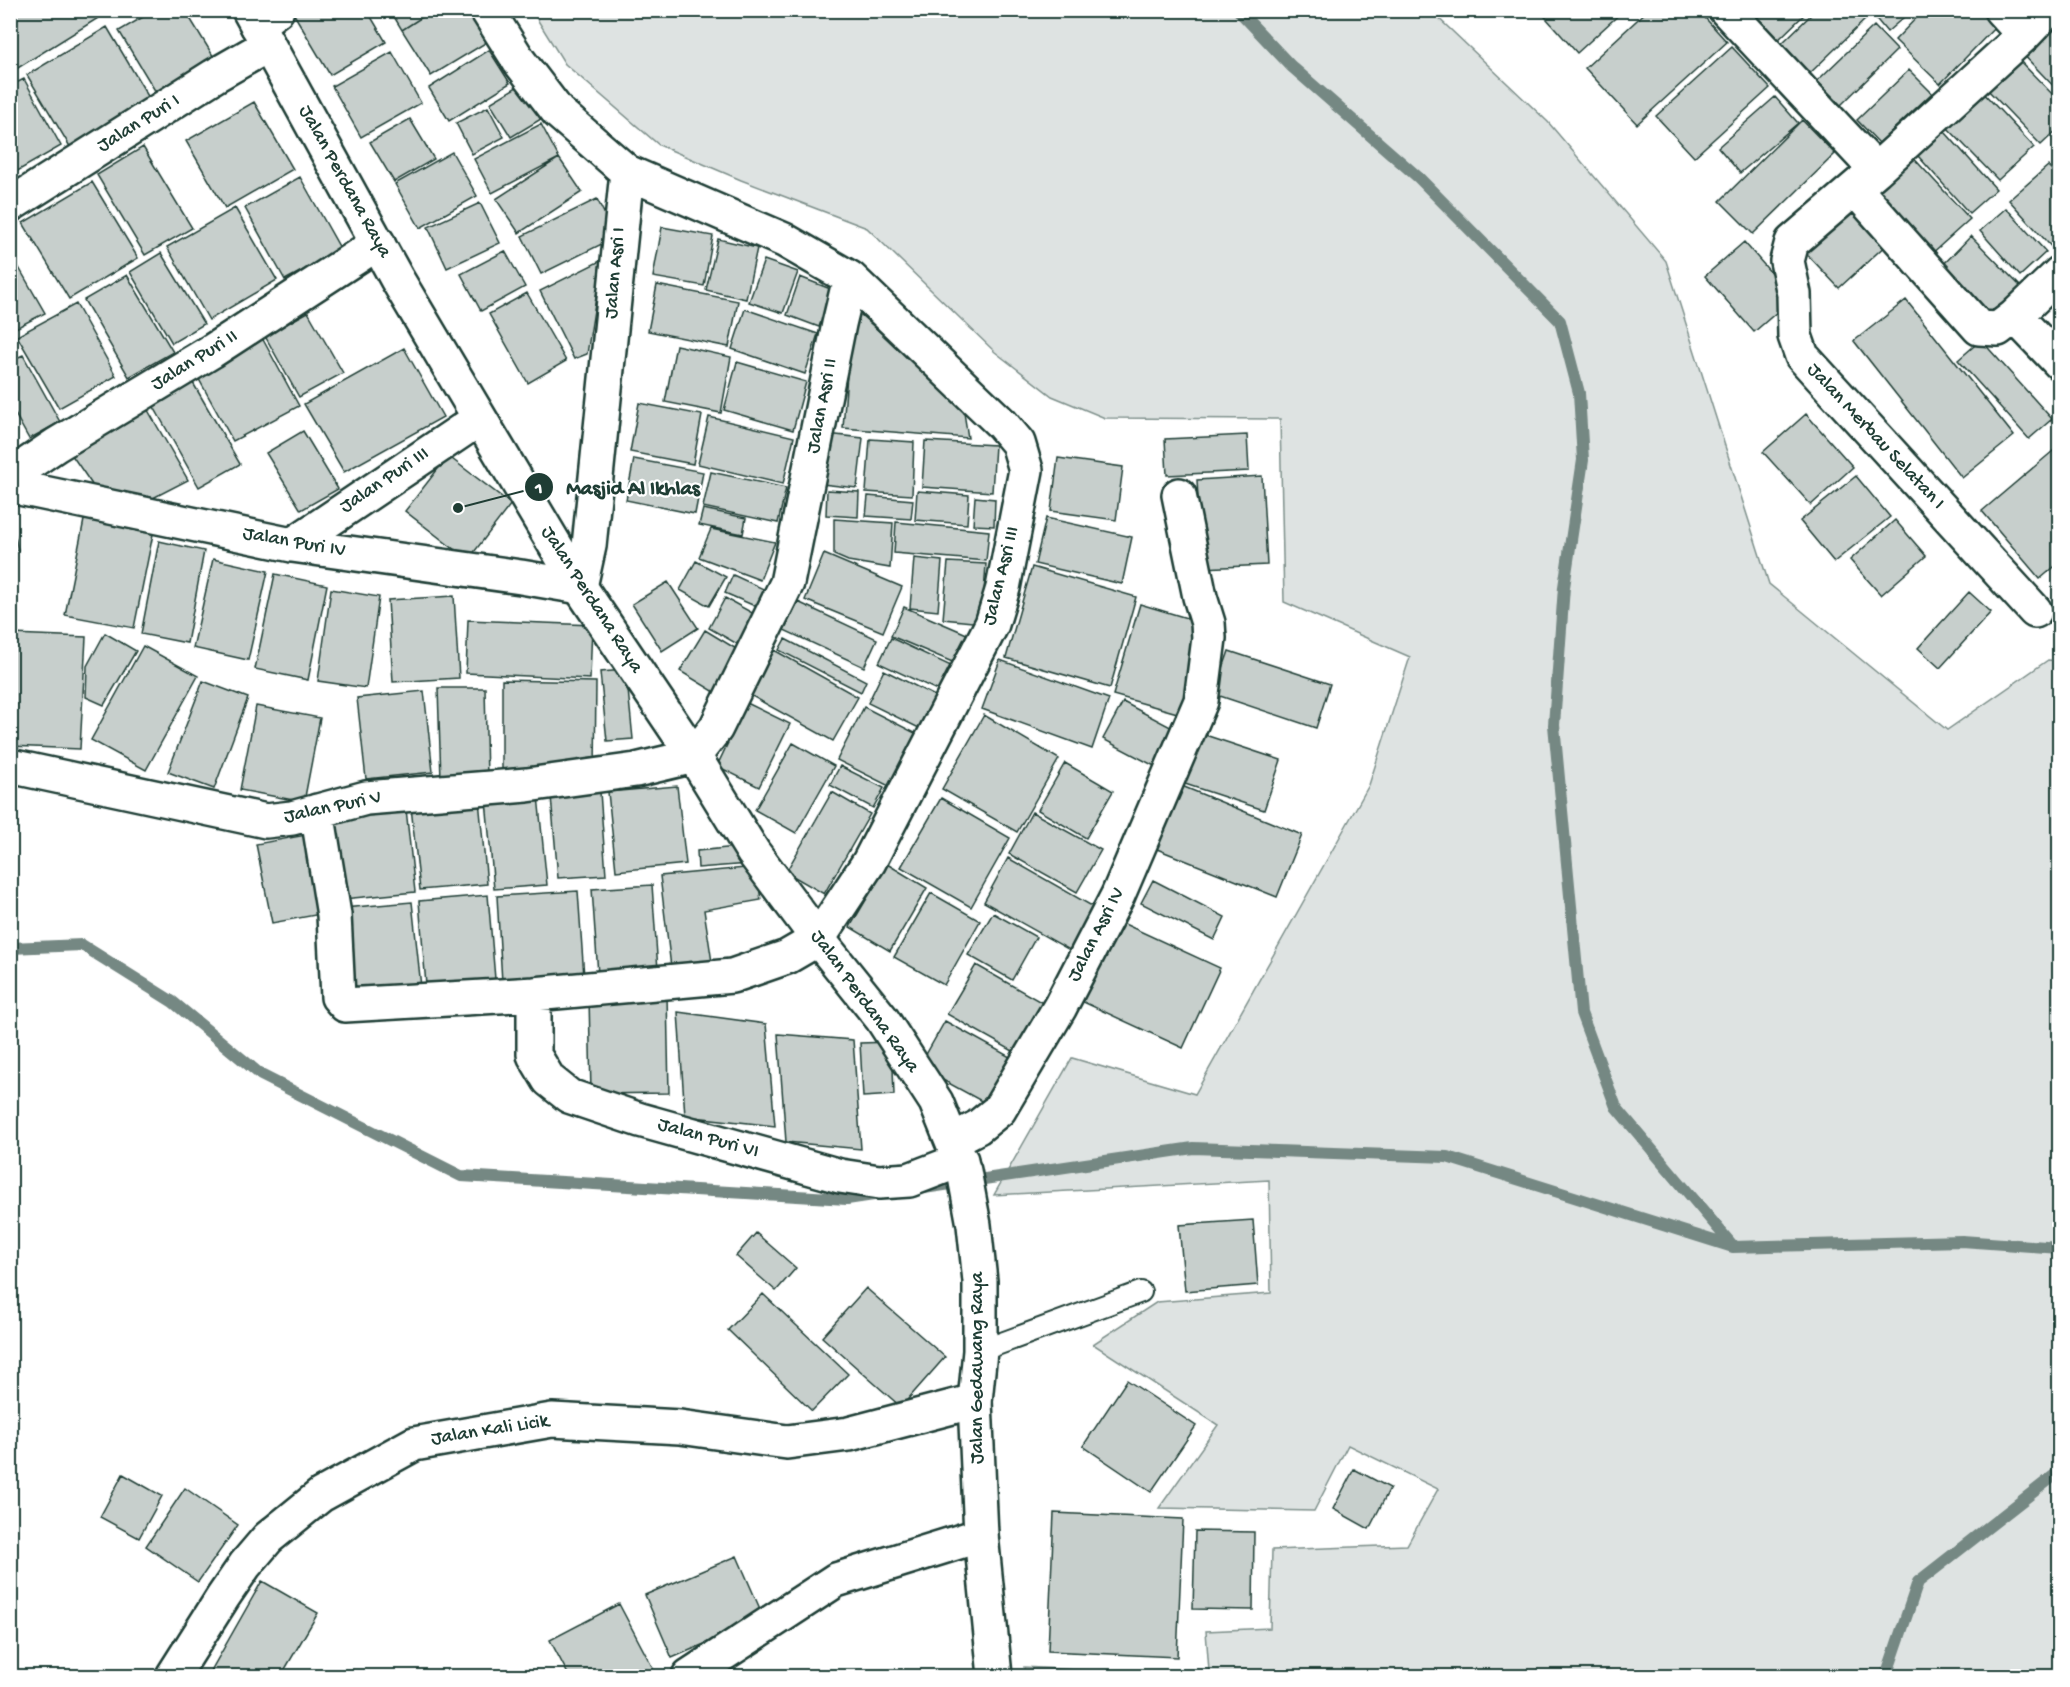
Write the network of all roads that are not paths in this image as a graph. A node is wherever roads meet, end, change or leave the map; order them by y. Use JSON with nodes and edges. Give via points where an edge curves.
{"nodes":[{"id":1,"x":487,"y":10,"type":"edge"},
{"id":2,"x":1726,"y":10,"type":"edge"},
{"id":3,"x":2001,"y":10,"type":"edge"},
{"id":4,"x":2048,"y":10,"type":"edge"},
{"id":5,"x":263,"y":23,"type":"edge"},
{"id":6,"x":2024,"y":35,"type":"junction"},
{"id":7,"x":627,"y":172,"type":"junction"},
{"id":8,"x":1865,"y":179,"type":"junction"},
{"id":9,"x":10,"y":205,"type":"edge"},
{"id":10,"x":378,"y":243,"type":"junction"},
{"id":11,"x":2060,"y":273,"type":"edge"},
{"id":12,"x":850,"y":278,"type":"junction"},
{"id":13,"x":2015,"y":316,"type":"junction"},
{"id":14,"x":2060,"y":363,"type":"edge"},
{"id":15,"x":479,"y":419,"type":"junction"},
{"id":16,"x":10,"y":476,"type":"edge"},
{"id":17,"x":10,"y":486,"type":"edge"},
{"id":18,"x":1179,"y":495,"type":"dead end"},
{"id":19,"x":292,"y":544,"type":"junction"},
{"id":20,"x":580,"y":587,"type":"junction"},
{"id":21,"x":2035,"y":611,"type":"dead end"},
{"id":22,"x":694,"y":756,"type":"junction"},
{"id":23,"x":10,"y":766,"type":"edge"},
{"id":24,"x":317,"y":811,"type":"junction"},
{"id":25,"x":818,"y":939,"type":"junction"},
{"id":26,"x":534,"y":994,"type":"junction"},
{"id":27,"x":936,"y":1102,"type":"joint"},
{"id":28,"x":959,"y":1157,"type":"junction"},
{"id":29,"x":1141,"y":1292,"type":"dead end"},
{"id":30,"x":980,"y":1351,"type":"junction"},
{"id":31,"x":975,"y":1401,"type":"junction"},
{"id":32,"x":981,"y":1535,"type":"junction"},
{"id":33,"x":173,"y":1677,"type":"edge"},
{"id":34,"x":689,"y":1677,"type":"edge"},
{"id":35,"x":995,"y":1677,"type":"edge"}],
"edges":[{"from":1,"to":7,"type":"street","via":[[558,112]]},
{"from":2,"to":8,"type":"street"},
{"from":3,"to":6,"type":"street"},
{"from":4,"to":6,"type":"street","name":"Jalan Merbau Selatan I"},
{"from":5,"to":9,"type":"street","name":"Jalan Puri I","via":[[214,76]]},
{"from":5,"to":10,"type":"street","name":"Jalan Perdana Raya"},
{"from":6,"to":8,"type":"street","name":"Jalan Merbau Selatan I"},
{"from":7,"to":12,"type":"street","via":[[784,240]]},
{"from":7,"to":20,"type":"street","name":"Jalan Asri I","via":[[589,546]]},
{"from":8,"to":13,"type":"street","via":[[1979,328],[1998,329]]},
{"from":8,"to":21,"type":"street","name":"Jalan Merbau Selatan I","via":[[1792,242],[1788,251],[1795,336],[1802,356]]},
{"from":10,"to":15,"type":"street","name":"Jalan Perdana Raya"},
{"from":10,"to":16,"type":"street","name":"Jalan Puri II"},
{"from":11,"to":13,"type":"street"},
{"from":12,"to":22,"type":"street","name":"Jalan Asri II","via":[[787,583],[716,728]]},
{"from":12,"to":25,"type":"street","name":"Jalan Asri III","via":[[1002,424],[1018,443],[1026,470],[993,624],[869,862]]},
{"from":13,"to":14,"type":"street"},
{"from":15,"to":19,"type":"street","name":"Jalan Puri III"},
{"from":15,"to":20,"type":"street","name":"Jalan Perdana Raya"},
{"from":17,"to":19,"type":"street","name":"Jalan Puri IV"},
{"from":18,"to":28,"type":"street","name":"Jalan Asri IV","via":[[1208,623],[1201,701],[1119,896],[999,1110],[978,1127]]},
{"from":19,"to":20,"type":"street","name":"Jalan Puri IV"},
{"from":20,"to":22,"type":"street","name":"Jalan Perdana Raya"},
{"from":22,"to":24,"type":"street","name":"Jalan Puri V","via":[[636,770],[527,785],[366,798]]},
{"from":22,"to":25,"type":"street","name":"Jalan Perdana Raya","via":[[753,852]]},
{"from":23,"to":24,"type":"street","name":"Jalan Puri V","via":[[266,820]]},
{"from":24,"to":26,"type":"street","via":[[334,915],[340,1002],[345,1005]]},
{"from":25,"to":26,"type":"street","via":[[787,957],[732,976]]},
{"from":25,"to":27,"type":"street","name":"Jalan Perdana Raya","via":[[882,1019]]},
{"from":26,"to":28,"type":"street","name":"Jalan Puri VI","via":[[534,1055],[549,1080],[569,1096],[840,1176],[879,1182],[909,1180]]},
{"from":27,"to":28,"type":"street","name":"Jalan Gedawang Raya"},
{"from":28,"to":30,"type":"street","name":"Jalan Gedawang Raya","via":[[974,1226],[980,1281]]},
{"from":29,"to":30,"type":"lane"},
{"from":30,"to":31,"type":"street","name":"Jalan Gedawang Raya"},
{"from":31,"to":32,"type":"street","name":"Jalan Gedawang Raya"},
{"from":31,"to":33,"type":"street","name":"Jalan Kali Licik","via":[[849,1434],[788,1442],[680,1427],[552,1420],[414,1444],[321,1495],[268,1538],[223,1597]]},
{"from":32,"to":34,"type":"street","via":[[836,1580]]},
{"from":32,"to":35,"type":"street","name":"Jalan Gedawang Raya"}]}
